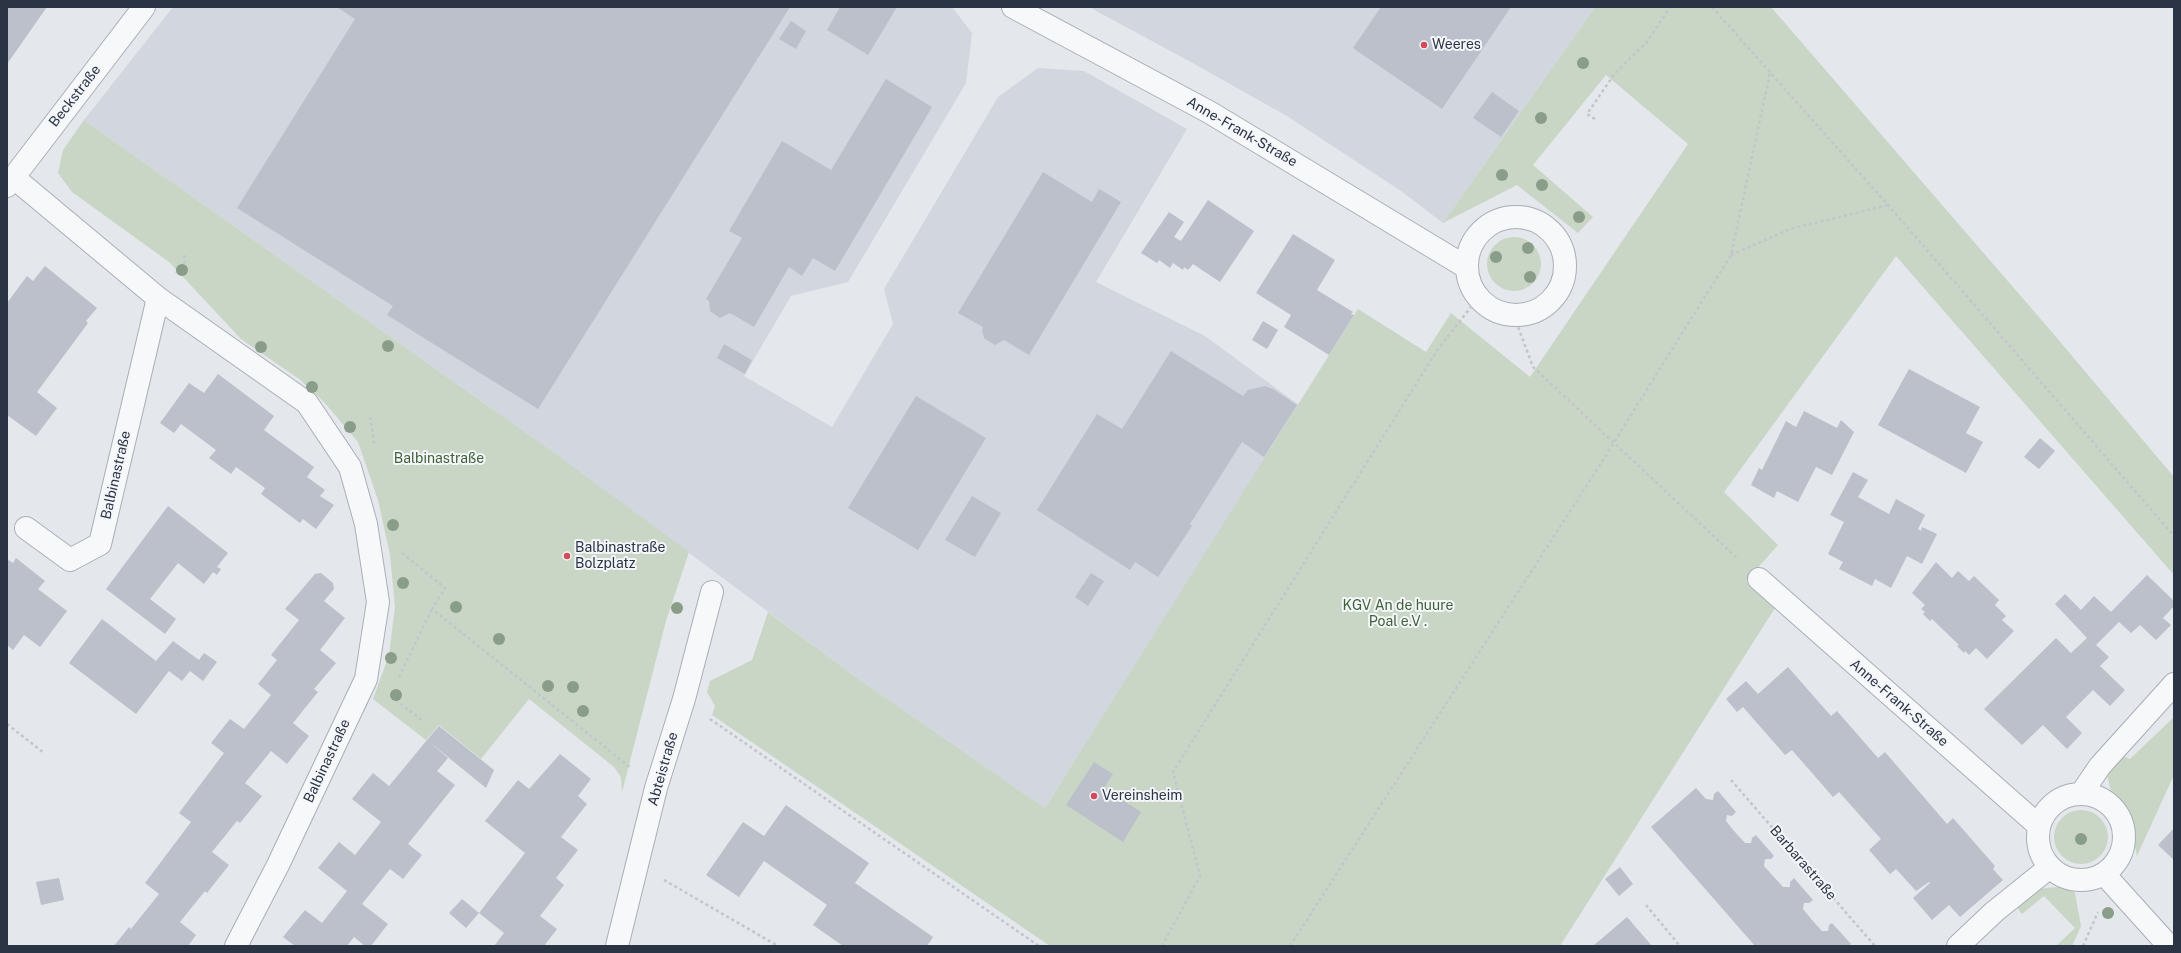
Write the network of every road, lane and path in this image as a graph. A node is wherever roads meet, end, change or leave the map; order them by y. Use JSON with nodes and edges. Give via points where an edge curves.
{"nodes":[{"id":1,"x":144,"y":7,"type":"edge"},
{"id":2,"x":1013,"y":7,"type":"edge"},
{"id":3,"x":1670,"y":7,"type":"edge"},
{"id":4,"x":1712,"y":7,"type":"edge"},
{"id":5,"x":1770,"y":73,"type":"junction"},
{"id":6,"x":1595,"y":119,"type":"dead end"},
{"id":7,"x":10,"y":181,"type":"edge"},
{"id":8,"x":1888,"y":205,"type":"junction"},
{"id":9,"x":1731,"y":255,"type":"junction"},
{"id":10,"x":1466,"y":266,"type":"junction"},
{"id":11,"x":158,"y":298,"type":"junction"},
{"id":12,"x":1478,"y":298,"type":"junction"},
{"id":13,"x":1514,"y":316,"type":"junction"},
{"id":14,"x":1612,"y":443,"type":"junction"},
{"id":15,"x":366,"y":524,"type":"junction"},
{"id":16,"x":26,"y":528,"type":"dead end"},
{"id":17,"x":2174,"y":536,"type":"edge"},
{"id":18,"x":1759,"y":580,"type":"joint"},
{"id":19,"x":712,"y":592,"type":"dead end"},
{"id":20,"x":432,"y":609,"type":"junction"},
{"id":21,"x":396,"y":682,"type":"dead end"},
{"id":22,"x":2174,"y":684,"type":"edge"},
{"id":23,"x":393,"y":688,"type":"dead end"},
{"id":24,"x":684,"y":699,"type":"junction"},
{"id":25,"x":424,"y":722,"type":"dead end"},
{"id":26,"x":7,"y":724,"type":"edge"},
{"id":27,"x":44,"y":753,"type":"dead end"},
{"id":28,"x":1732,"y":780,"type":"dead end"},
{"id":29,"x":656,"y":788,"type":"junction"},
{"id":30,"x":2081,"y":794,"type":"junction"},
{"id":31,"x":2039,"y":826,"type":"junction"},
{"id":32,"x":637,"y":865,"type":"junction"},
{"id":33,"x":2050,"y":867,"type":"junction"},
{"id":34,"x":2104,"y":874,"type":"junction"},
{"id":35,"x":1646,"y":905,"type":"dead end"},
{"id":36,"x":236,"y":946,"type":"edge"},
{"id":37,"x":617,"y":946,"type":"edge"},
{"id":38,"x":778,"y":946,"type":"edge"},
{"id":39,"x":1039,"y":946,"type":"edge"},
{"id":40,"x":1162,"y":946,"type":"edge"},
{"id":41,"x":1290,"y":946,"type":"edge"},
{"id":42,"x":1680,"y":946,"type":"edge"},
{"id":43,"x":1875,"y":946,"type":"edge"},
{"id":44,"x":1958,"y":946,"type":"edge"},
{"id":45,"x":2168,"y":946,"type":"edge"}],
"edges":[{"from":1,"to":7,"type":"street","name":"Beckstraße"},
{"from":2,"to":10,"type":"street","name":"Anne-Frank-Straße","via":[[1209,112]]},
{"from":3,"to":6,"type":"path","via":[[1647,42],[1615,73],[1591,108],[1587,114]]},
{"from":4,"to":5,"type":"path"},
{"from":5,"to":8,"type":"path"},
{"from":5,"to":9,"type":"path"},
{"from":7,"to":11,"type":"street","name":"Balbinastraße"},
{"from":8,"to":9,"type":"path","via":[[1790,229]]},
{"from":8,"to":17,"type":"path"},
{"from":9,"to":14,"type":"path"},
{"from":10,"to":12,"type":"street","via":[[1469,283]]},
{"from":10,"to":13,"type":"street","via":[[1469,251],[1476,237],[1487,226],[1502,219],[1518,216],[1533,220],[1547,228],[1558,239],[1564,254],[1566,270],[1562,285],[1554,298],[1543,308],[1529,314]]},
{"from":11,"to":15,"type":"street","name":"Balbinastraße","via":[[307,403],[350,467]]},
{"from":11,"to":16,"type":"street","name":"Balbinastraße","via":[[100,544],[70,560]]},
{"from":12,"to":13,"type":"street","via":[[1488,307]]},
{"from":12,"to":40,"type":"path","via":[[1438,350],[1173,772],[1200,876]]},
{"from":13,"to":14,"type":"path","via":[[1533,367]]},
{"from":14,"to":18,"type":"path"},
{"from":14,"to":41,"type":"path"},
{"from":15,"to":20,"type":"path","via":[[445,588]]},
{"from":15,"to":36,"type":"street","name":"Balbinastraße","via":[[378,602],[366,679],[278,865]]},
{"from":18,"to":31,"type":"street","name":"Anne-Frank-Straße"},
{"from":19,"to":24,"type":"street","name":"Abteistraße"},
{"from":20,"to":21,"type":"path"},
{"from":20,"to":29,"type":"path"},
{"from":22,"to":30,"type":"street","via":[[2100,766]]},
{"from":23,"to":25,"type":"path","via":[[389,695]]},
{"from":24,"to":29,"type":"street","name":"Abteistraße"},
{"from":24,"to":39,"type":"path"},
{"from":26,"to":27,"type":"path"},
{"from":28,"to":43,"type":"path","name":"Barbarastraße"},
{"from":29,"to":32,"type":"street","name":"Abteistraße"},
{"from":30,"to":31,"type":"street","via":[[2067,796],[2055,803],[2045,813]]},
{"from":30,"to":34,"type":"street","via":[[2095,796],[2108,802],[2117,812],[2123,825],[2122,853]]},
{"from":31,"to":33,"type":"street","via":[[2039,848]]},
{"from":32,"to":37,"type":"street","name":"Abteistraße"},
{"from":32,"to":38,"type":"path"},
{"from":33,"to":34,"type":"street","via":[[2062,876],[2076,880]]},
{"from":33,"to":44,"type":"street","via":[[1994,912]]},
{"from":34,"to":45,"type":"street"},
{"from":35,"to":42,"type":"path"}]}
